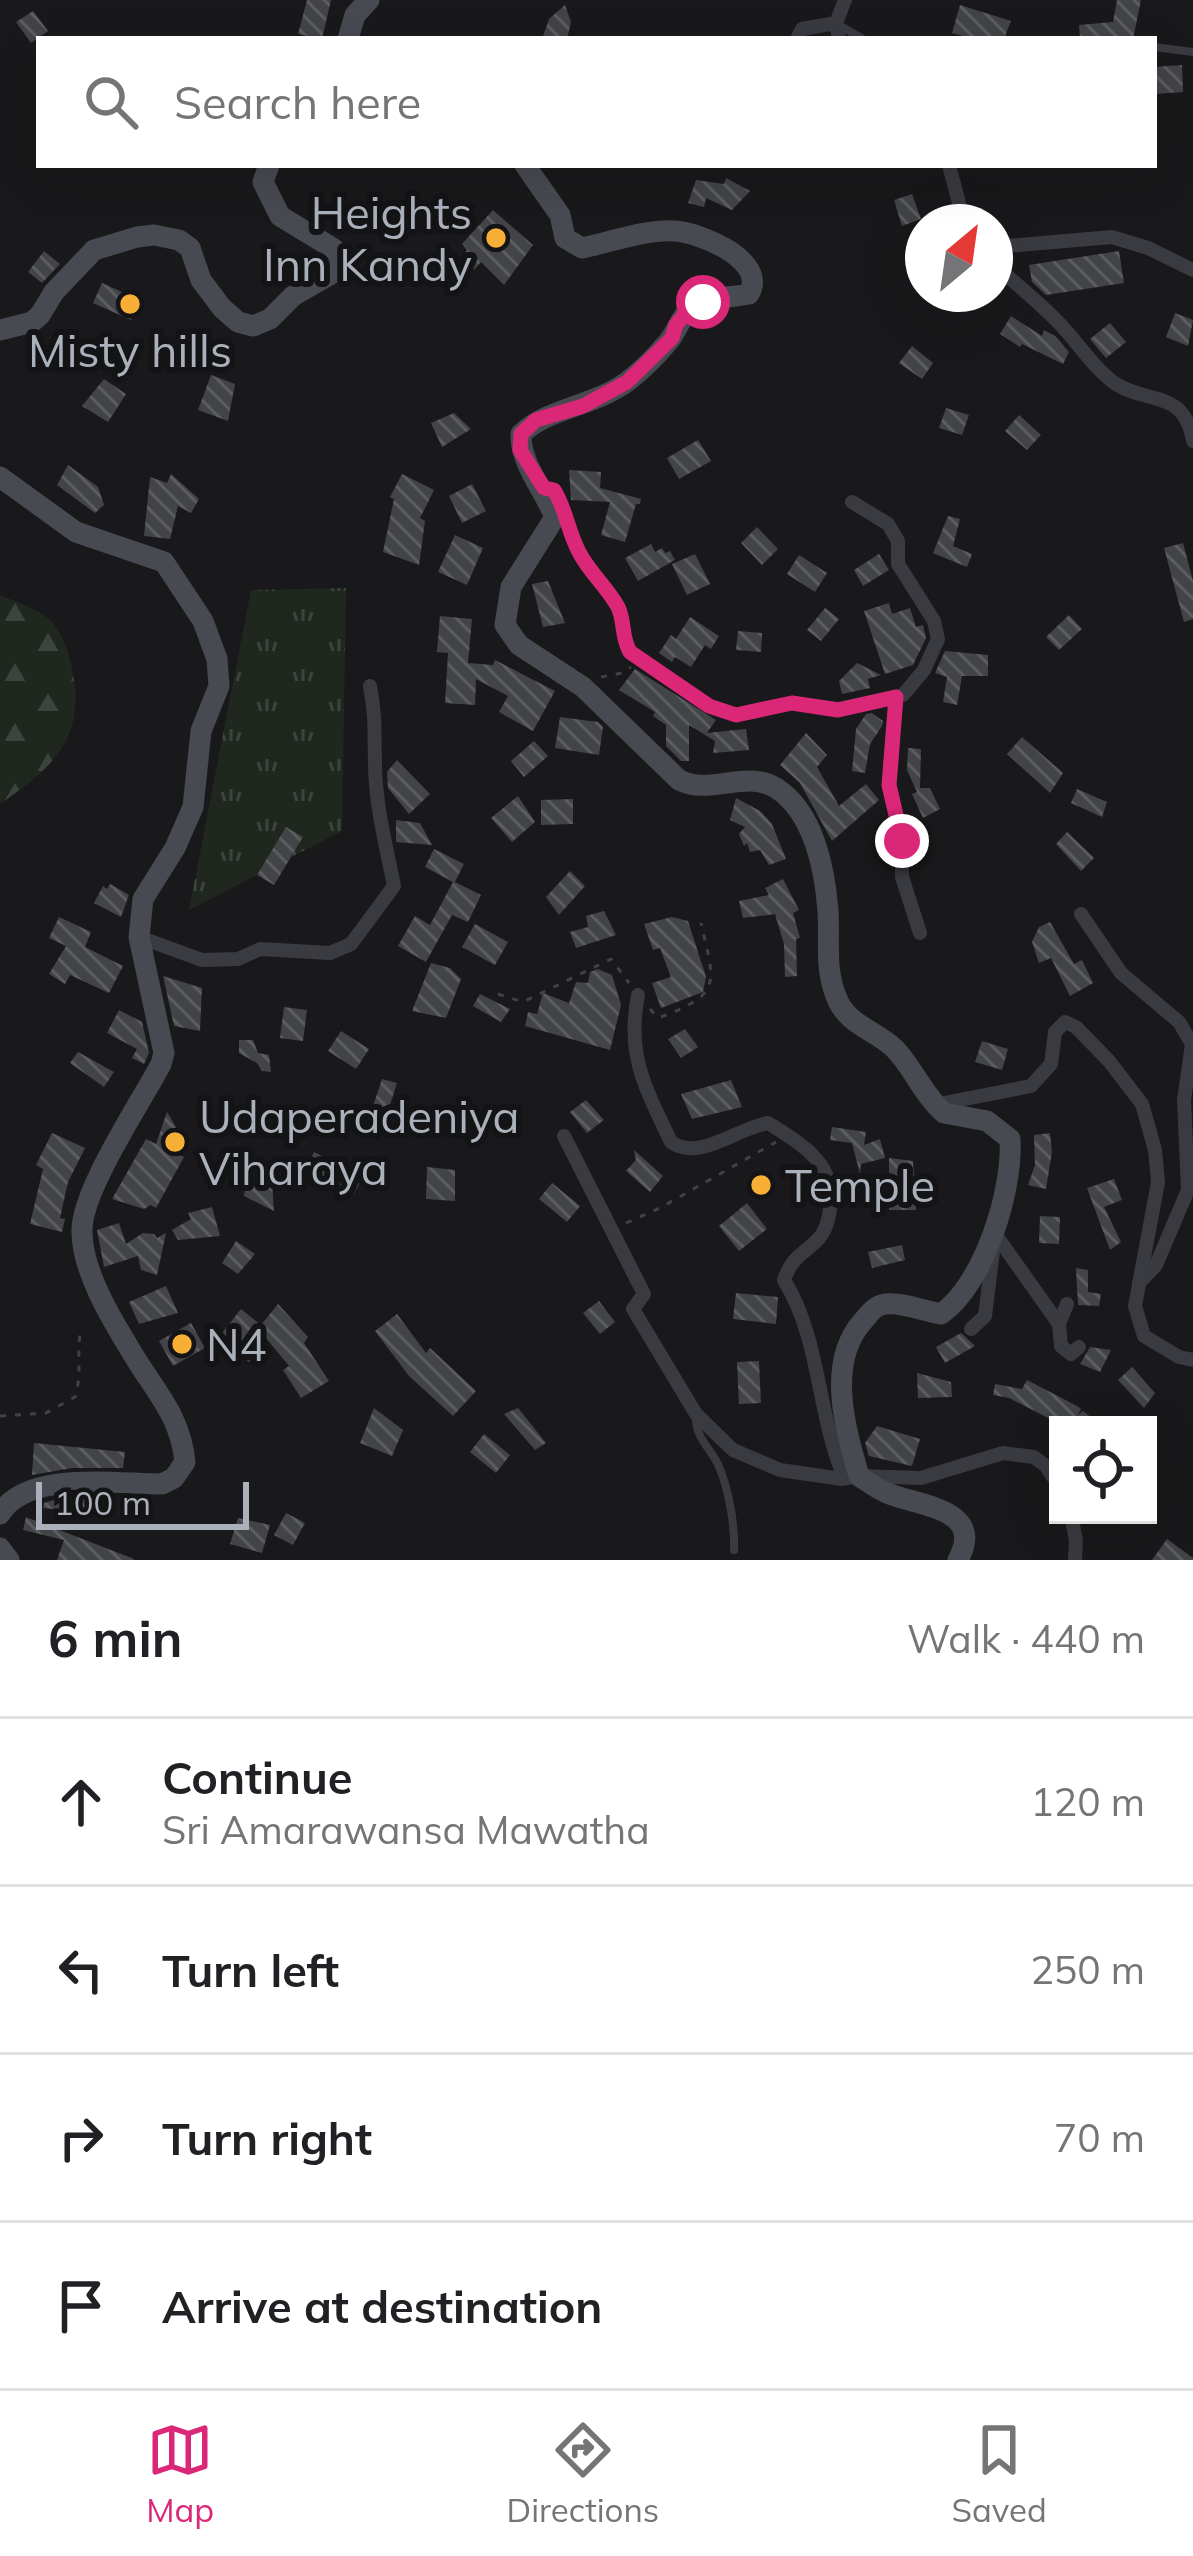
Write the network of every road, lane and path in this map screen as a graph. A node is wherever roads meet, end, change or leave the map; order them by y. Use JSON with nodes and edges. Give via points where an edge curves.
{"nodes":[{"id":1,"x":369,"y":0,"type":"edge"},
{"id":2,"x":845,"y":0,"type":"edge"},
{"id":3,"x":837,"y":31,"type":"edge"},
{"id":4,"x":349,"y":36,"type":"edge"},
{"id":5,"x":798,"y":36,"type":"edge"},
{"id":6,"x":1157,"y":46,"type":"edge"},
{"id":7,"x":1193,"y":52,"type":"edge"},
{"id":8,"x":268,"y":168,"type":"edge"},
{"id":9,"x":527,"y":168,"type":"edge"},
{"id":10,"x":950,"y":168,"type":"edge"},
{"id":11,"x":959,"y":204,"type":"edge"},
{"id":12,"x":1013,"y":245,"type":"edge"},
{"id":13,"x":1193,"y":270,"type":"edge"},
{"id":14,"x":1013,"y":281,"type":"edge"},
{"id":15,"x":0,"y":330,"type":"edge"},
{"id":16,"x":1193,"y":441,"type":"edge"},
{"id":17,"x":0,"y":477,"type":"edge"},
{"id":18,"x":544,"y":488,"type":"junction"},
{"id":19,"x":852,"y":502,"type":"dead end"},
{"id":20,"x":643,"y":661,"type":"junction"},
{"id":21,"x":370,"y":686,"type":"dead end"},
{"id":22,"x":583,"y":687,"type":"junction"},
{"id":23,"x":896,"y":697,"type":"junction"},
{"id":24,"x":1081,"y":914,"type":"dead end"},
{"id":25,"x":701,"y":922,"type":"dead end"},
{"id":26,"x":920,"y":933,"type":"dead end"},
{"id":27,"x":139,"y":937,"type":"junction"},
{"id":28,"x":498,"y":994,"type":"dead end"},
{"id":29,"x":638,"y":995,"type":"junction"},
{"id":30,"x":934,"y":1105,"type":"junction"},
{"id":31,"x":788,"y":1135,"type":"junction"},
{"id":32,"x":564,"y":1136,"type":"dead end"},
{"id":33,"x":610,"y":1229,"type":"junction"},
{"id":34,"x":994,"y":1232,"type":"junction"},
{"id":35,"x":1139,"y":1284,"type":"junction"},
{"id":36,"x":1067,"y":1304,"type":"dead end"},
{"id":37,"x":1059,"y":1324,"type":"junction"},
{"id":38,"x":971,"y":1328,"type":"dead end"},
{"id":39,"x":80,"y":1334,"type":"dead end"},
{"id":40,"x":1079,"y":1348,"type":"dead end"},
{"id":41,"x":1193,"y":1360,"type":"edge"},
{"id":42,"x":696,"y":1414,"type":"junction"},
{"id":43,"x":0,"y":1415,"type":"edge"},
{"id":44,"x":1049,"y":1470,"type":"edge"},
{"id":45,"x":859,"y":1475,"type":"junction"},
{"id":46,"x":0,"y":1514,"type":"edge"},
{"id":47,"x":1073,"y":1524,"type":"edge"},
{"id":48,"x":0,"y":1548,"type":"edge"},
{"id":49,"x":734,"y":1550,"type":"dead end"},
{"id":50,"x":9,"y":1560,"type":"edge"},
{"id":51,"x":958,"y":1560,"type":"edge"},
{"id":52,"x":1075,"y":1560,"type":"edge"}],
"edges":[{"from":1,"to":4,"type":"street"},
{"from":2,"to":3,"type":"street"},
{"from":3,"to":5,"type":"street","via":[[802,29]]},
{"from":6,"to":7,"type":"lane"},
{"from":8,"to":15,"type":"street","via":[[263,182],[280,216],[334,249],[337,259],[333,273],[270,319],[238,322],[201,280],[190,248],[154,235],[94,250],[40,316]]},
{"from":9,"to":18,"type":"street","via":[[566,238],[582,248],[672,230],[692,234],[741,260],[755,284],[748,294],[689,309],[627,382],[521,434],[520,450]]},
{"from":10,"to":11,"type":"street"},
{"from":12,"to":13,"type":"street","via":[[1112,237]]},
{"from":14,"to":16,"type":"street","via":[[1112,381],[1166,399],[1183,414]]},
{"from":17,"to":27,"type":"street","via":[[76,532],[164,562],[218,659],[193,807],[143,898]]},
{"from":18,"to":20,"type":"street","via":[[562,503],[581,557],[620,610],[622,639]]},
{"from":18,"to":22,"type":"street","via":[[555,518],[512,587],[505,625],[519,646]]},
{"from":19,"to":23,"type":"street","via":[[888,524],[898,565],[934,621],[938,639],[924,670]]},
{"from":20,"to":22,"type":"path"},
{"from":20,"to":23,"type":"street","via":[[736,715],[792,703],[838,710]]},
{"from":21,"to":27,"type":"street","via":[[394,886],[351,944],[330,952],[260,949],[220,962]]},
{"from":22,"to":30,"type":"street","via":[[680,781],[694,788],[764,782],[801,812],[819,853],[826,964],[839,1002],[894,1048]]},
{"from":23,"to":26,"type":"street","via":[[889,785],[902,877]]},
{"from":24,"to":35,"type":"street","via":[[1121,974],[1179,1022],[1192,1044],[1184,1100],[1188,1190],[1156,1265]]},
{"from":25,"to":29,"type":"path","via":[[712,970],[698,1003],[658,1018]]},
{"from":27,"to":46,"type":"street","via":[[164,1053],[81,1228],[110,1317],[183,1434],[185,1462],[162,1484],[30,1489]]},
{"from":28,"to":29,"type":"path","via":[[523,1002],[611,959]]},
{"from":29,"to":31,"type":"street","via":[[636,1066],[670,1142],[698,1149],[768,1123]]},
{"from":30,"to":34,"type":"street","via":[[987,1121],[1010,1139]]},
{"from":30,"to":35,"type":"street","via":[[1031,1086],[1051,1064],[1055,1032],[1065,1022],[1076,1027],[1142,1104],[1155,1150],[1158,1182]]},
{"from":31,"to":33,"type":"path"},
{"from":31,"to":45,"type":"street","via":[[818,1158],[832,1185],[822,1235],[790,1261],[784,1280],[812,1347],[840,1467]]},
{"from":32,"to":33,"type":"street"},
{"from":33,"to":42,"type":"street","via":[[644,1294],[633,1309]]},
{"from":34,"to":37,"type":"street"},
{"from":34,"to":38,"type":"street","via":[[986,1316]]},
{"from":34,"to":45,"type":"street","via":[[974,1282],[941,1315],[877,1306],[853,1332],[840,1381]]},
{"from":35,"to":41,"type":"street","via":[[1135,1306],[1144,1336]]},
{"from":36,"to":37,"type":"street"},
{"from":37,"to":40,"type":"street","via":[[1061,1346],[1071,1354]]},
{"from":39,"to":43,"type":"path","via":[[75,1397],[46,1413]]},
{"from":42,"to":45,"type":"street","via":[[733,1450],[780,1470]]},
{"from":42,"to":49,"type":"lane","via":[[695,1432],[720,1467]]},
{"from":44,"to":45,"type":"street","via":[[1034,1457],[1003,1453],[920,1478]]},
{"from":45,"to":51,"type":"street","via":[[959,1522]]},
{"from":47,"to":52,"type":"street"},
{"from":48,"to":50,"type":"street"}]}
